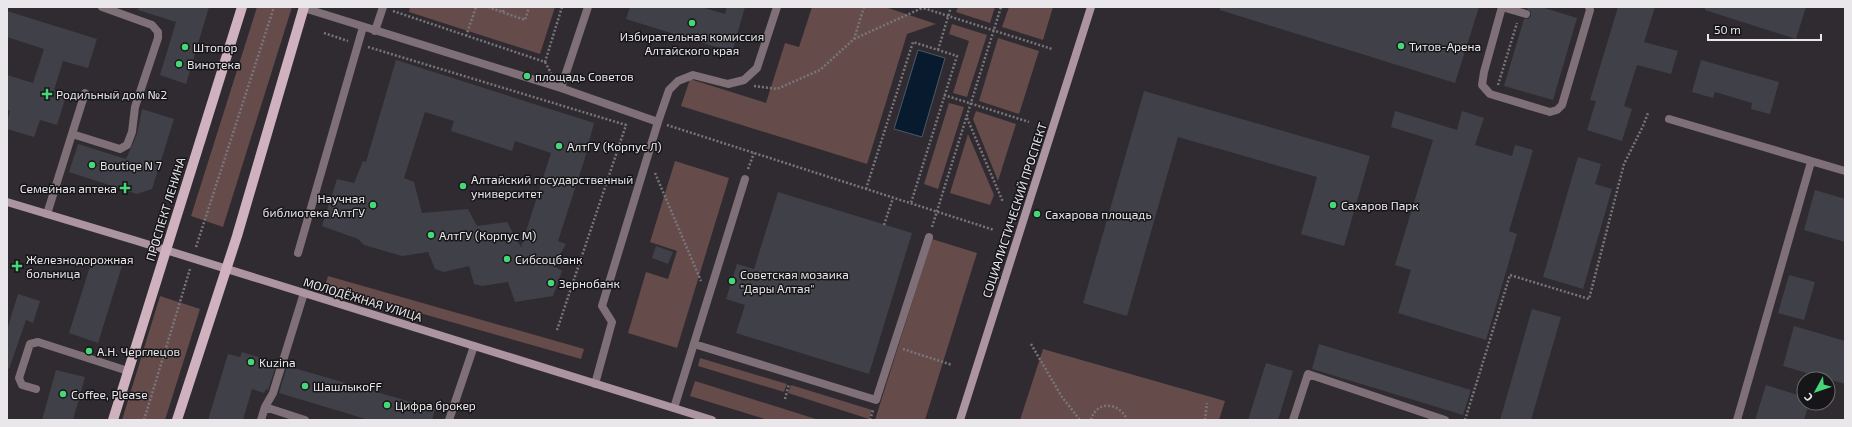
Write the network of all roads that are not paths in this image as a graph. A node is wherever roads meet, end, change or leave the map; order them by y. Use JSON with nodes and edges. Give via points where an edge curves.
{"nodes":[{"id":1,"x":102,"y":7,"type":"edge"},
{"id":2,"x":242,"y":7,"type":"edge"},
{"id":3,"x":588,"y":7,"type":"edge"},
{"id":4,"x":777,"y":7,"type":"edge"},
{"id":5,"x":1091,"y":7,"type":"edge"},
{"id":6,"x":1502,"y":7,"type":"edge"},
{"id":7,"x":1589,"y":7,"type":"edge"},
{"id":8,"x":304,"y":8,"type":"edge"},
{"id":9,"x":383,"y":8,"type":"edge"},
{"id":10,"x":1523,"y":13,"type":"road end"},
{"id":11,"x":364,"y":27,"type":"junction"},
{"id":12,"x":376,"y":31,"type":"junction"},
{"id":13,"x":561,"y":88,"type":"junction"},
{"id":14,"x":85,"y":93,"type":"dead end"},
{"id":15,"x":1669,"y":119,"type":"dead end"},
{"id":16,"x":658,"y":122,"type":"junction"},
{"id":17,"x":72,"y":134,"type":"junction"},
{"id":18,"x":1811,"y":162,"type":"junction"},
{"id":19,"x":1845,"y":171,"type":"edge"},
{"id":20,"x":745,"y":179,"type":"road end"},
{"id":21,"x":7,"y":202,"type":"edge"},
{"id":22,"x":47,"y":214,"type":"junction"},
{"id":23,"x":929,"y":236,"type":"road end"},
{"id":24,"x":166,"y":250,"type":"junction"},
{"id":25,"x":298,"y":253,"type":"dead end"},
{"id":26,"x":226,"y":269,"type":"junction"},
{"id":27,"x":304,"y":293,"type":"junction"},
{"id":28,"x":694,"y":344,"type":"junction"},
{"id":29,"x":474,"y":346,"type":"junction"},
{"id":30,"x":128,"y":371,"type":"junction"},
{"id":31,"x":595,"y":384,"type":"junction"},
{"id":32,"x":36,"y":389,"type":"dead end"},
{"id":33,"x":265,"y":407,"type":"junction"},
{"id":34,"x":674,"y":408,"type":"junction"},
{"id":35,"x":113,"y":420,"type":"edge"},
{"id":36,"x":177,"y":420,"type":"edge"},
{"id":37,"x":261,"y":420,"type":"edge"},
{"id":38,"x":305,"y":420,"type":"edge"},
{"id":39,"x":449,"y":420,"type":"edge"},
{"id":40,"x":712,"y":420,"type":"edge"},
{"id":41,"x":960,"y":420,"type":"edge"},
{"id":42,"x":1293,"y":420,"type":"edge"},
{"id":43,"x":1445,"y":420,"type":"edge"},
{"id":44,"x":1737,"y":420,"type":"edge"}],
"edges":[{"from":1,"to":17,"type":"lane","via":[[152,25],[158,32],[158,38],[134,107],[132,130],[127,145],[120,149]]},
{"from":2,"to":24,"type":"main road","name":"ПРОСПЕКТ ЛЕНИНА"},
{"from":3,"to":13,"type":"lane"},
{"from":4,"to":16,"type":"lane","via":[[757,68],[744,80],[728,84],[693,75],[678,81],[669,90]]},
{"from":5,"to":41,"type":"street","name":"СОЦИАЛИСТИЧЕСКИЙ ПРОСПЕКТ"},
{"from":6,"to":7,"type":"lane","via":[[1482,81],[1487,92],[1550,112],[1560,108]]},
{"from":6,"to":10,"type":"lane"},
{"from":8,"to":11,"type":"lane"},
{"from":8,"to":26,"type":"main road"},
{"from":9,"to":12,"type":"lane"},
{"from":11,"to":12,"type":"lane"},
{"from":11,"to":25,"type":"lane"},
{"from":12,"to":13,"type":"lane"},
{"from":13,"to":16,"type":"lane"},
{"from":14,"to":17,"type":"lane"},
{"from":15,"to":18,"type":"lane"},
{"from":16,"to":31,"type":"lane","via":[[602,306],[612,322]]},
{"from":17,"to":22,"type":"lane"},
{"from":18,"to":19,"type":"lane"},
{"from":18,"to":44,"type":"lane"},
{"from":20,"to":28,"type":"lane"},
{"from":21,"to":22,"type":"street","name":"МОЛОДЁЖНАЯ УЛИЦА"},
{"from":22,"to":24,"type":"street","name":"МОЛОДЁЖНАЯ УЛИЦА"},
{"from":23,"to":28,"type":"lane","via":[[876,400]]},
{"from":24,"to":26,"type":"street","name":"МОЛОДЁЖНАЯ УЛИЦА"},
{"from":24,"to":30,"type":"main road","name":"ПРОСПЕКТ ЛЕНИНА"},
{"from":26,"to":27,"type":"street","name":"МОЛОДЁЖНАЯ УЛИЦА"},
{"from":26,"to":36,"type":"main road"},
{"from":27,"to":29,"type":"street","name":"МОЛОДЁЖНАЯ УЛИЦА"},
{"from":27,"to":33,"type":"lane","via":[[273,393]]},
{"from":28,"to":34,"type":"lane"},
{"from":29,"to":31,"type":"street","name":"МОЛОДЁЖНАЯ УЛИЦА"},
{"from":29,"to":39,"type":"lane"},
{"from":30,"to":32,"type":"lane","via":[[38,342],[30,344],[19,378],[22,384]]},
{"from":30,"to":35,"type":"main road","name":"ПРОСПЕКТ ЛЕНИНА"},
{"from":31,"to":34,"type":"street","name":"МОЛОДЁЖНАЯ УЛИЦА"},
{"from":33,"to":37,"type":"lane"},
{"from":33,"to":38,"type":"lane"},
{"from":34,"to":40,"type":"street","name":"МОЛОДЁЖНАЯ УЛИЦА"},
{"from":42,"to":43,"type":"lane","via":[[1308,374]]}]}
